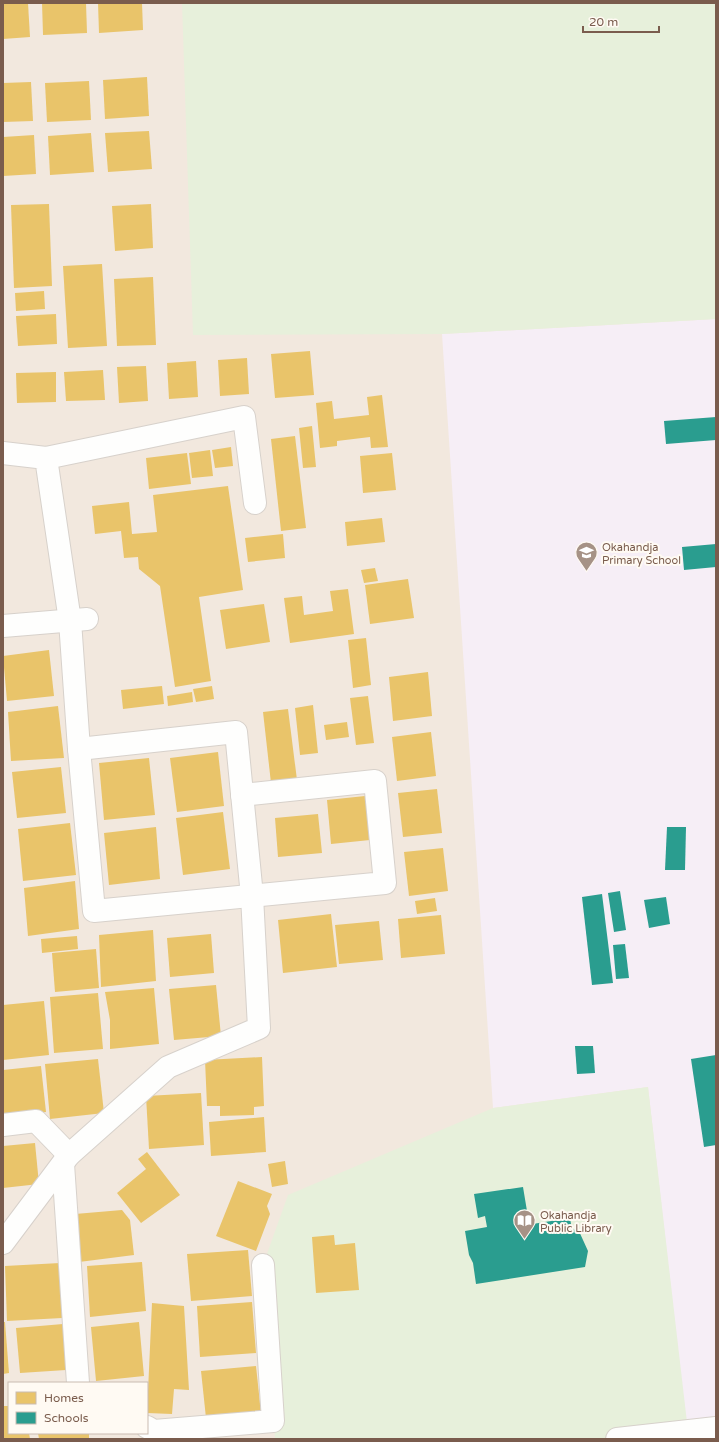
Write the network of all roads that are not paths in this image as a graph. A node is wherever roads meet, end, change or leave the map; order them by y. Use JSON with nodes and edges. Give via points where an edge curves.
{"nodes":[{"id":1,"x":3,"y":453,"type":"edge"},
{"id":2,"x":46,"y":458,"type":"junction"},
{"id":3,"x":255,"y":503,"type":"dead end"},
{"id":4,"x":78,"y":620,"type":"junction"},
{"id":5,"x":3,"y":626,"type":"edge"},
{"id":6,"x":79,"y":749,"type":"junction"},
{"id":7,"x":242,"y":795,"type":"junction"},
{"id":8,"x":252,"y":896,"type":"junction"},
{"id":9,"x":3,"y":1125,"type":"edge"},
{"id":10,"x":66,"y":1159,"type":"junction"},
{"id":11,"x":3,"y":1243,"type":"edge"},
{"id":12,"x":263,"y":1265,"type":"dead end"},
{"id":13,"x":78,"y":1382,"type":"edge"},
{"id":14,"x":148,"y":1428,"type":"edge"},
{"id":15,"x":716,"y":1428,"type":"edge"},
{"id":16,"x":617,"y":1439,"type":"edge"}],
"edges":[{"from":1,"to":2,"type":"street"},
{"from":2,"to":3,"type":"street","via":[[244,417]]},
{"from":2,"to":4,"type":"street"},
{"from":4,"to":5,"type":"street"},
{"from":4,"to":6,"type":"street"},
{"from":6,"to":7,"type":"street","via":[[236,732]]},
{"from":6,"to":8,"type":"street","via":[[94,911]]},
{"from":7,"to":8,"type":"street"},
{"from":7,"to":8,"type":"street","via":[[374,781],[385,883]]},
{"from":8,"to":10,"type":"street","via":[[259,1028],[168,1067]]},
{"from":9,"to":10,"type":"street","via":[[36,1121]]},
{"from":10,"to":11,"type":"street"},
{"from":10,"to":13,"type":"street"},
{"from":12,"to":14,"type":"street","via":[[273,1421],[154,1432]]},
{"from":15,"to":16,"type":"street"}]}
